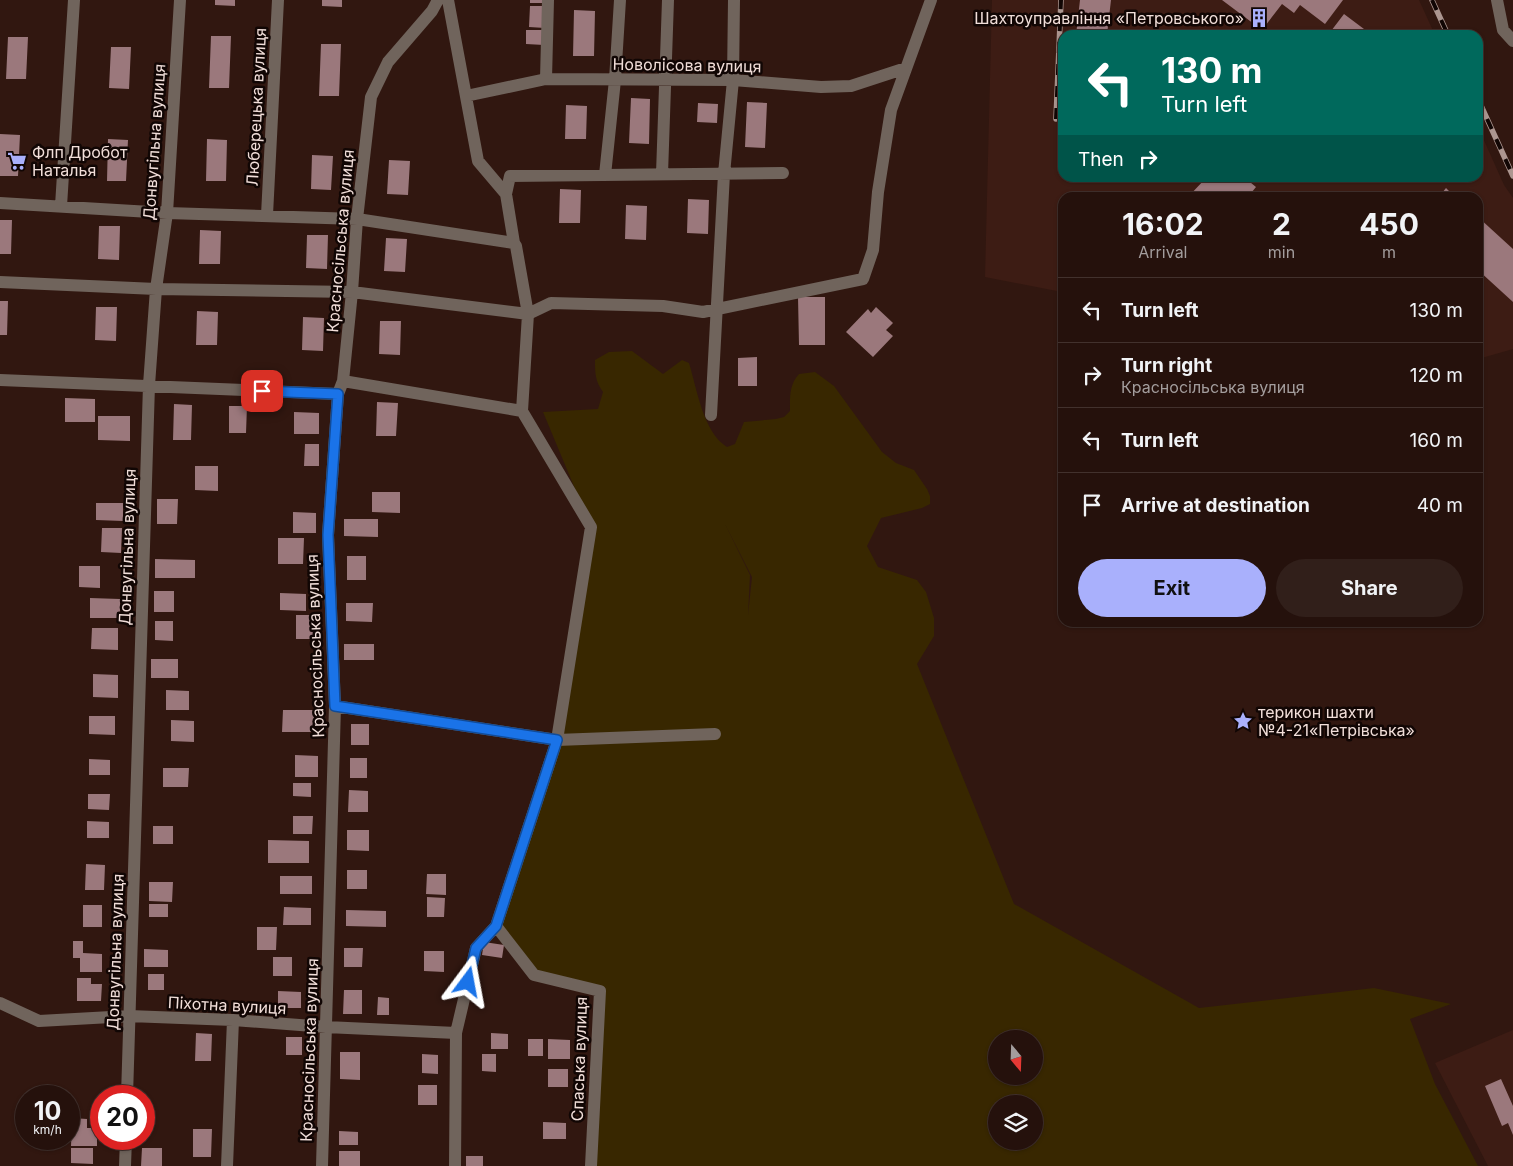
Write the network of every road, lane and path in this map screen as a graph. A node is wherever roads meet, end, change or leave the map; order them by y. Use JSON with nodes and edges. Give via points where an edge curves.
{"nodes":[{"id":1,"x":74,"y":0,"type":"edge"},
{"id":2,"x":180,"y":0,"type":"edge"},
{"id":3,"x":278,"y":0,"type":"edge"},
{"id":4,"x":438,"y":0,"type":"edge"},
{"id":5,"x":448,"y":0,"type":"edge"},
{"id":6,"x":548,"y":0,"type":"edge"},
{"id":7,"x":620,"y":0,"type":"edge"},
{"id":8,"x":668,"y":0,"type":"edge"},
{"id":9,"x":734,"y":0,"type":"edge"},
{"id":10,"x":931,"y":0,"type":"edge"},
{"id":11,"x":1497,"y":0,"type":"edge"},
{"id":12,"x":1513,"y":41,"type":"edge"},
{"id":13,"x":906,"y":68,"type":"junction"},
{"id":14,"x":546,"y":79,"type":"junction"},
{"id":15,"x":615,"y":80,"type":"junction"},
{"id":16,"x":666,"y":80,"type":"junction"},
{"id":17,"x":733,"y":80,"type":"junction"},
{"id":18,"x":466,"y":96,"type":"junction"},
{"id":19,"x":783,"y":173,"type":"dead end"},
{"id":20,"x":662,"y":174,"type":"junction"},
{"id":21,"x":724,"y":174,"type":"junction"},
{"id":22,"x":605,"y":175,"type":"junction"},
{"id":23,"x":506,"y":194,"type":"junction"},
{"id":24,"x":0,"y":203,"type":"edge"},
{"id":25,"x":60,"y":206,"type":"junction"},
{"id":26,"x":166,"y":213,"type":"junction"},
{"id":27,"x":266,"y":215,"type":"junction"},
{"id":28,"x":357,"y":219,"type":"junction"},
{"id":29,"x":514,"y":243,"type":"junction"},
{"id":30,"x":0,"y":282,"type":"edge"},
{"id":31,"x":156,"y":289,"type":"junction"},
{"id":32,"x":352,"y":292,"type":"junction"},
{"id":33,"x":528,"y":314,"type":"junction"},
{"id":34,"x":0,"y":380,"type":"edge"},
{"id":35,"x":343,"y":381,"type":"junction"},
{"id":36,"x":148,"y":385,"type":"junction"},
{"id":37,"x":338,"y":394,"type":"junction"},
{"id":38,"x":522,"y":411,"type":"junction"},
{"id":39,"x":711,"y":415,"type":"dead end"},
{"id":40,"x":335,"y":706,"type":"junction"},
{"id":41,"x":714,"y":734,"type":"dead end"},
{"id":42,"x":557,"y":740,"type":"junction"},
{"id":43,"x":496,"y":926,"type":"junction"},
{"id":44,"x":0,"y":1003,"type":"edge"},
{"id":45,"x":129,"y":1016,"type":"junction"},
{"id":46,"x":233,"y":1020,"type":"junction"},
{"id":47,"x":326,"y":1027,"type":"junction"},
{"id":48,"x":456,"y":1033,"type":"junction"},
{"id":49,"x":127,"y":1085,"type":"edge"},
{"id":50,"x":126,"y":1150,"type":"edge"},
{"id":51,"x":125,"y":1166,"type":"edge"},
{"id":52,"x":227,"y":1166,"type":"edge"},
{"id":53,"x":322,"y":1166,"type":"edge"},
{"id":54,"x":455,"y":1166,"type":"edge"},
{"id":55,"x":591,"y":1166,"type":"edge"}],
"edges":[{"from":1,"to":25,"type":"street"},
{"from":2,"to":26,"type":"street","name":"Донвугільна вулиця"},
{"from":3,"to":27,"type":"street","name":"Люберецька вулиця"},
{"from":4,"to":28,"type":"street","name":"Красносільська вулиця","via":[[432,12],[388,62],[371,97]]},
{"from":5,"to":18,"type":"street"},
{"from":6,"to":14,"type":"street"},
{"from":7,"to":15,"type":"street"},
{"from":8,"to":16,"type":"street"},
{"from":9,"to":17,"type":"street"},
{"from":10,"to":13,"type":"street"},
{"from":11,"to":12,"type":"street","via":[[1504,30]]},
{"from":13,"to":17,"type":"street","name":"Новолісова вулиця","via":[[851,86]]},
{"from":13,"to":33,"type":"street","via":[[890,110],[873,250],[863,279],[703,312],[663,306],[551,303]]},
{"from":14,"to":15,"type":"street","name":"Новолісова вулиця"},
{"from":14,"to":18,"type":"street","name":"Новолісова вулиця"},
{"from":15,"to":16,"type":"street","name":"Новолісова вулиця"},
{"from":15,"to":22,"type":"street"},
{"from":16,"to":17,"type":"street","name":"Новолісова вулиця"},
{"from":16,"to":20,"type":"street"},
{"from":17,"to":21,"type":"street"},
{"from":18,"to":23,"type":"street","via":[[478,161]]},
{"from":19,"to":21,"type":"street"},
{"from":20,"to":21,"type":"street"},
{"from":20,"to":22,"type":"street"},
{"from":21,"to":39,"type":"street"},
{"from":22,"to":23,"type":"street","via":[[510,176]]},
{"from":23,"to":29,"type":"street"},
{"from":24,"to":25,"type":"street"},
{"from":25,"to":26,"type":"street"},
{"from":26,"to":27,"type":"street"},
{"from":26,"to":31,"type":"street","name":"Донвугільна вулиця"},
{"from":27,"to":28,"type":"street"},
{"from":28,"to":29,"type":"street"},
{"from":28,"to":32,"type":"street","name":"Красносільська вулиця"},
{"from":29,"to":33,"type":"street"},
{"from":30,"to":31,"type":"street"},
{"from":31,"to":32,"type":"street"},
{"from":31,"to":36,"type":"street","name":"Донвугільна вулиця"},
{"from":32,"to":33,"type":"street"},
{"from":32,"to":35,"type":"street","name":"Красносільська вулиця"},
{"from":33,"to":38,"type":"street"},
{"from":34,"to":36,"type":"street"},
{"from":35,"to":37,"type":"street","name":"Красносільська вулиця"},
{"from":35,"to":38,"type":"street"},
{"from":36,"to":37,"type":"street"},
{"from":36,"to":45,"type":"street","name":"Донвугільна вулиця"},
{"from":37,"to":40,"type":"street","name":"Красносільська вулиця","via":[[328,535]]},
{"from":38,"to":42,"type":"street","via":[[591,527]]},
{"from":40,"to":42,"type":"street"},
{"from":40,"to":47,"type":"street","name":"Красносільська вулиця"},
{"from":41,"to":42,"type":"street"},
{"from":42,"to":43,"type":"street"},
{"from":43,"to":48,"type":"street","via":[[476,948]]},
{"from":43,"to":55,"type":"street","name":"Спаська вулиця","via":[[534,975],[600,991]]},
{"from":44,"to":45,"type":"street","name":"Піхотна вулиця","via":[[39,1020]]},
{"from":45,"to":46,"type":"street","name":"Піхотна вулиця"},
{"from":45,"to":49,"type":"street","name":"Донвугільна вулиця"},
{"from":46,"to":47,"type":"street","name":"Піхотна вулиця"},
{"from":46,"to":52,"type":"street"},
{"from":47,"to":48,"type":"street","name":"Піхотна вулиця"},
{"from":47,"to":53,"type":"street","name":"Красносільська вулиця"},
{"from":48,"to":54,"type":"street"},
{"from":50,"to":51,"type":"street"}]}
